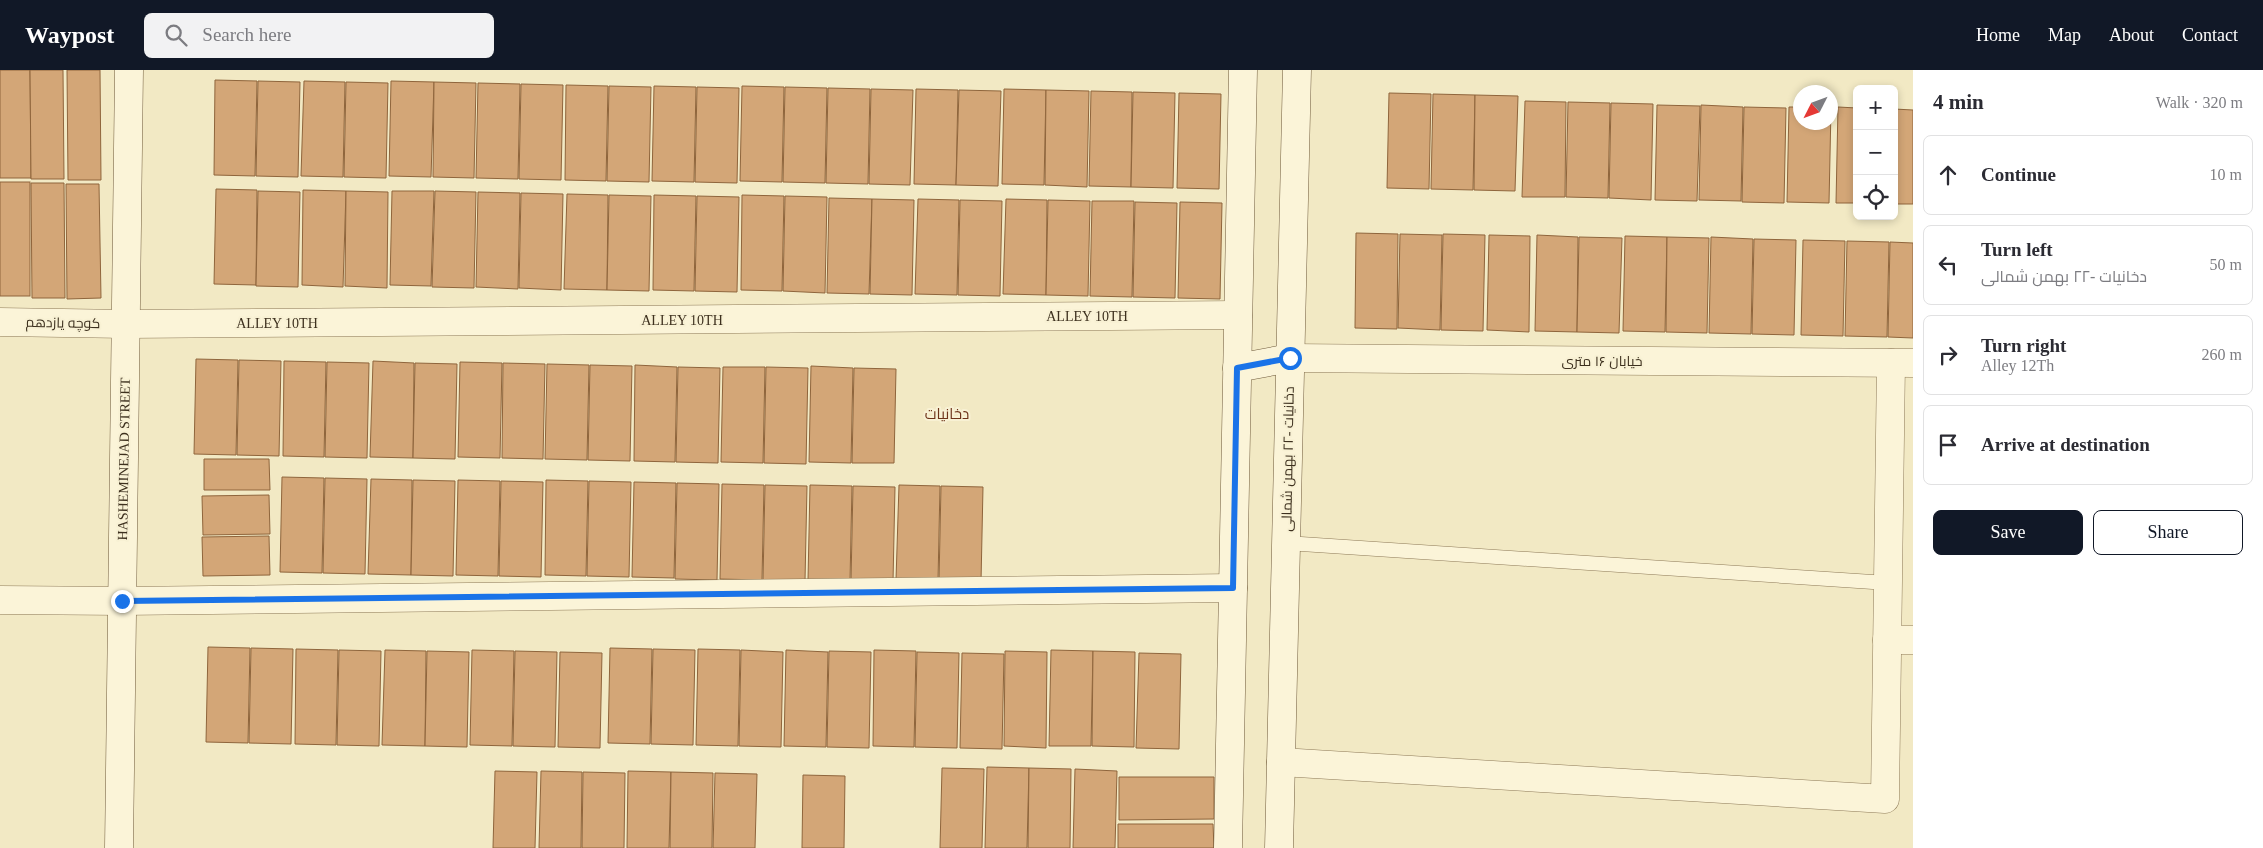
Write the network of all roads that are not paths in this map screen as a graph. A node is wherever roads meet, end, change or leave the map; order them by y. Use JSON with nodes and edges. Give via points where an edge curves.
{"nodes":[{"id":1,"x":129,"y":70,"type":"edge"},
{"id":2,"x":1243,"y":70,"type":"edge"},
{"id":3,"x":1297,"y":70,"type":"edge"},
{"id":4,"x":1238,"y":315,"type":"junction"},
{"id":5,"x":0,"y":322,"type":"edge"},
{"id":6,"x":126,"y":324,"type":"junction"},
{"id":7,"x":1290,"y":358,"type":"junction"},
{"id":8,"x":1902,"y":363,"type":"edge"},
{"id":9,"x":1237,"y":368,"type":"junction"},
{"id":10,"x":1286,"y":542,"type":"junction"},
{"id":11,"x":1888,"y":583,"type":"junction"},
{"id":12,"x":1233,"y":588,"type":"junction"},
{"id":13,"x":0,"y":600,"type":"edge"},
{"id":14,"x":122,"y":601,"type":"junction"},
{"id":15,"x":1900,"y":640,"type":"edge"},
{"id":16,"x":1281,"y":762,"type":"junction"},
{"id":17,"x":119,"y":848,"type":"edge"},
{"id":18,"x":1228,"y":848,"type":"edge"},
{"id":19,"x":1279,"y":848,"type":"edge"}],
"edges":[{"from":1,"to":6,"type":"street","name":"HASHEMINEJAD STREET"},
{"from":2,"to":4,"type":"street"},
{"from":3,"to":7,"type":"street","name":"دخانیات -۲۲ بهمن شمالی"},
{"from":4,"to":6,"type":"street","name":"ALLEY 10TH"},
{"from":4,"to":9,"type":"street"},
{"from":5,"to":6,"type":"street","name":"کوچه یازدهم"},
{"from":6,"to":14,"type":"street","name":"HASHEMINEJAD STREET"},
{"from":7,"to":8,"type":"street","name":"خیابان ۱۶ متری"},
{"from":7,"to":9,"type":"street","name":"خیابان ۱۶ متری"},
{"from":7,"to":10,"type":"street","name":"دخانیات -۲۲ بهمن شمالی"},
{"from":8,"to":11,"type":"street"},
{"from":9,"to":12,"type":"street"},
{"from":10,"to":11,"type":"lane"},
{"from":10,"to":16,"type":"street","name":"دخانیات -۲۲ بهمن شمالی"},
{"from":11,"to":15,"type":"street"},
{"from":12,"to":14,"type":"street"},
{"from":12,"to":18,"type":"street"},
{"from":13,"to":14,"type":"street"},
{"from":14,"to":17,"type":"street","name":"HASHEMINEJAD STREET"},
{"from":15,"to":16,"type":"street","via":[[1885,799]]},
{"from":16,"to":19,"type":"street","name":"دخانیات -۲۲ بهمن شمالی"}]}
